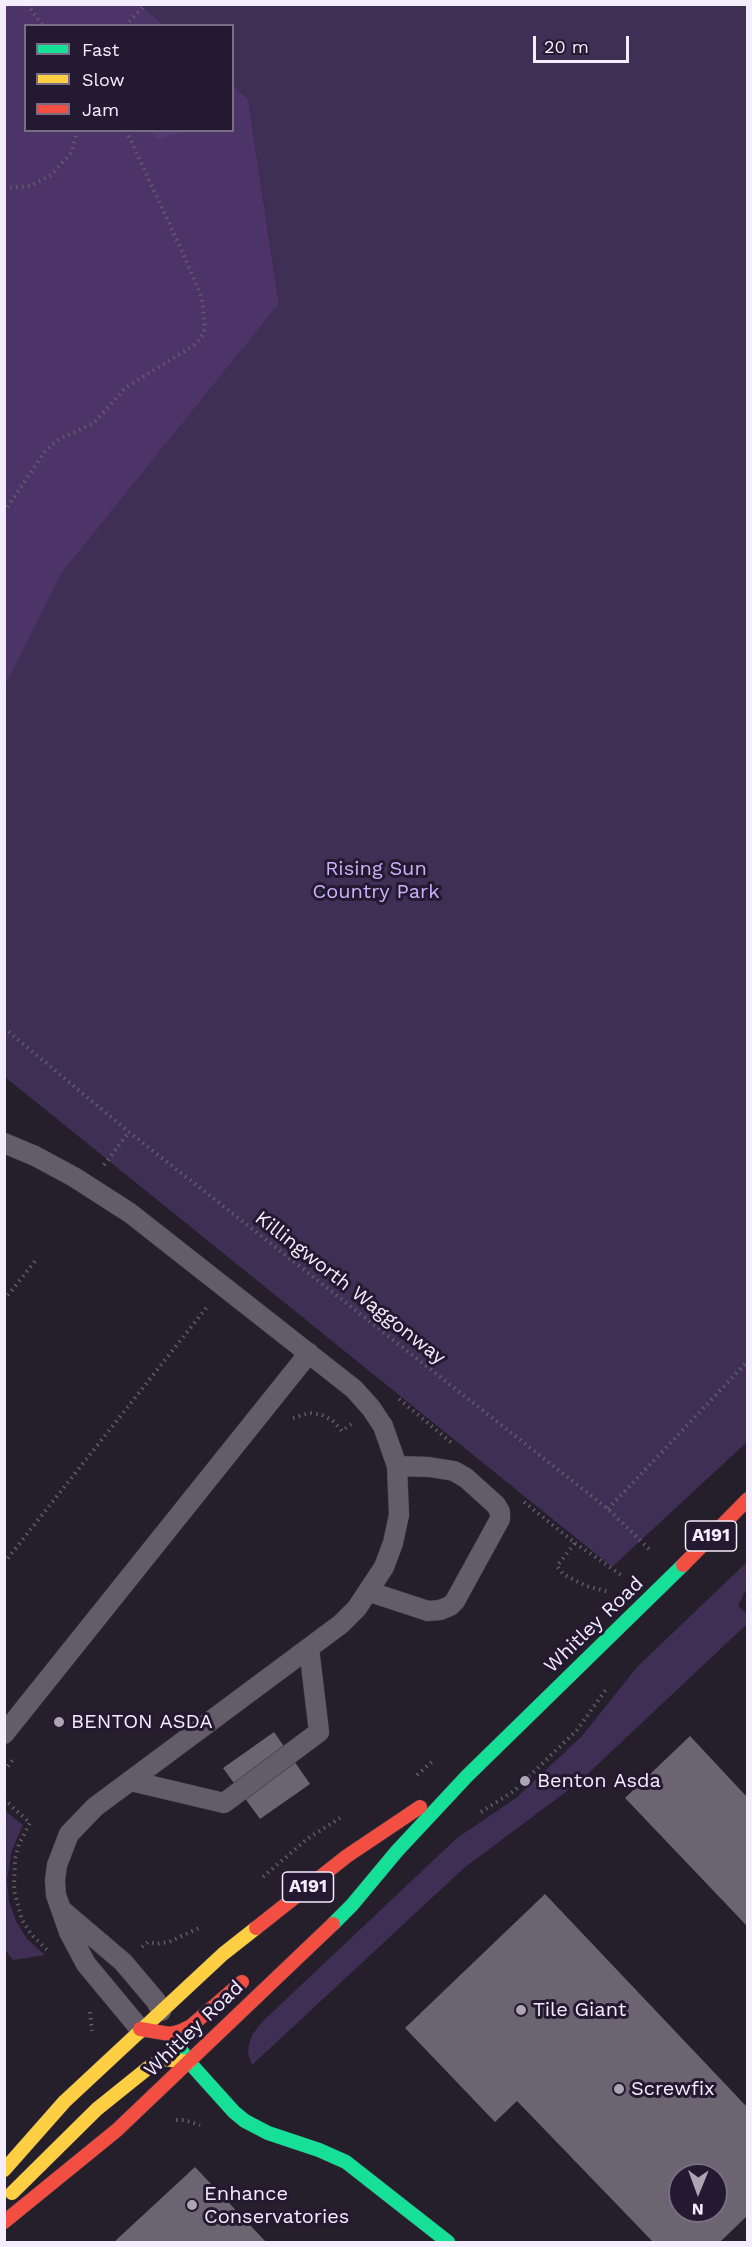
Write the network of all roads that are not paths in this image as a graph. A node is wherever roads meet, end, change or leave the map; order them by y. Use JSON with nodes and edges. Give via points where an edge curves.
{"nodes":[{"id":1,"x":4,"y":1143,"type":"edge"},
{"id":2,"x":309,"y":1353,"type":"junction"},
{"id":3,"x":397,"y":1466,"type":"junction"},
{"id":4,"x":747,"y":1499,"type":"edge"},
{"id":5,"x":370,"y":1592,"type":"junction"},
{"id":6,"x":309,"y":1648,"type":"junction"},
{"id":7,"x":4,"y":1734,"type":"edge"},
{"id":8,"x":466,"y":1776,"type":"junction"},
{"id":9,"x":131,"y":1780,"type":"junction"},
{"id":10,"x":398,"y":1851,"type":"junction"},
{"id":11,"x":61,"y":1909,"type":"junction"},
{"id":12,"x":324,"y":1913,"type":"dead end"},
{"id":13,"x":253,"y":1973,"type":"dead end"},
{"id":14,"x":160,"y":2011,"type":"junction"},
{"id":15,"x":140,"y":2030,"type":"junction"},
{"id":16,"x":170,"y":2034,"type":"junction"},
{"id":17,"x":189,"y":2062,"type":"junction"},
{"id":18,"x":4,"y":2170,"type":"edge"},
{"id":19,"x":4,"y":2200,"type":"edge"},
{"id":20,"x":4,"y":2222,"type":"edge"},
{"id":21,"x":448,"y":2242,"type":"edge"}],
"edges":[{"from":1,"to":2,"type":"lane","via":[[74,1177],[121,1207]]},
{"from":2,"to":3,"type":"lane","via":[[371,1408],[383,1426]]},
{"from":2,"to":7,"type":"lane"},
{"from":3,"to":5,"type":"lane","via":[[397,1525],[384,1568]]},
{"from":3,"to":5,"type":"lane","via":[[454,1471],[496,1505],[500,1519],[450,1606],[428,1611]]},
{"from":4,"to":8,"type":"main road","name":"Whitley Road","number":"A191"},
{"from":5,"to":6,"type":"lane","via":[[341,1624]]},
{"from":6,"to":9,"type":"lane"},
{"from":6,"to":9,"type":"lane","via":[[319,1732],[224,1803]]},
{"from":8,"to":10,"type":"main road","name":"Whitley Road","number":"A191"},
{"from":8,"to":14,"type":"main road","name":"Whitley Road","number":"A191","via":[[347,1857],[223,1954]]},
{"from":9,"to":11,"type":"lane","via":[[95,1807],[69,1834],[57,1865],[56,1895]]},
{"from":10,"to":12,"type":"main road","name":"Whitley Road","number":"A191"},
{"from":10,"to":17,"type":"main road","name":"Whitley Road","number":"A191","via":[[352,1905]]},
{"from":11,"to":14,"type":"lane","via":[[123,1962]]},
{"from":11,"to":15,"type":"lane","via":[[81,1957]]},
{"from":13,"to":16,"type":"main road","name":"Whitley Road","via":[[192,2025]]},
{"from":14,"to":15,"type":"main road","name":"Whitley Road","number":"A191"},
{"from":14,"to":16,"type":"main road"},
{"from":15,"to":16,"type":"main road","name":"Whitley Road"},
{"from":15,"to":18,"type":"main road","name":"Whitley Road","number":"A191","via":[[65,2101]]},
{"from":16,"to":17,"type":"main road"},
{"from":17,"to":19,"type":"main road","via":[[163,2060],[148,2068],[83,2122]]},
{"from":17,"to":20,"type":"main road","name":"Whitley Road","number":"A191","via":[[117,2130]]},
{"from":17,"to":21,"type":"main road","via":[[245,2121],[346,2162]]}]}
